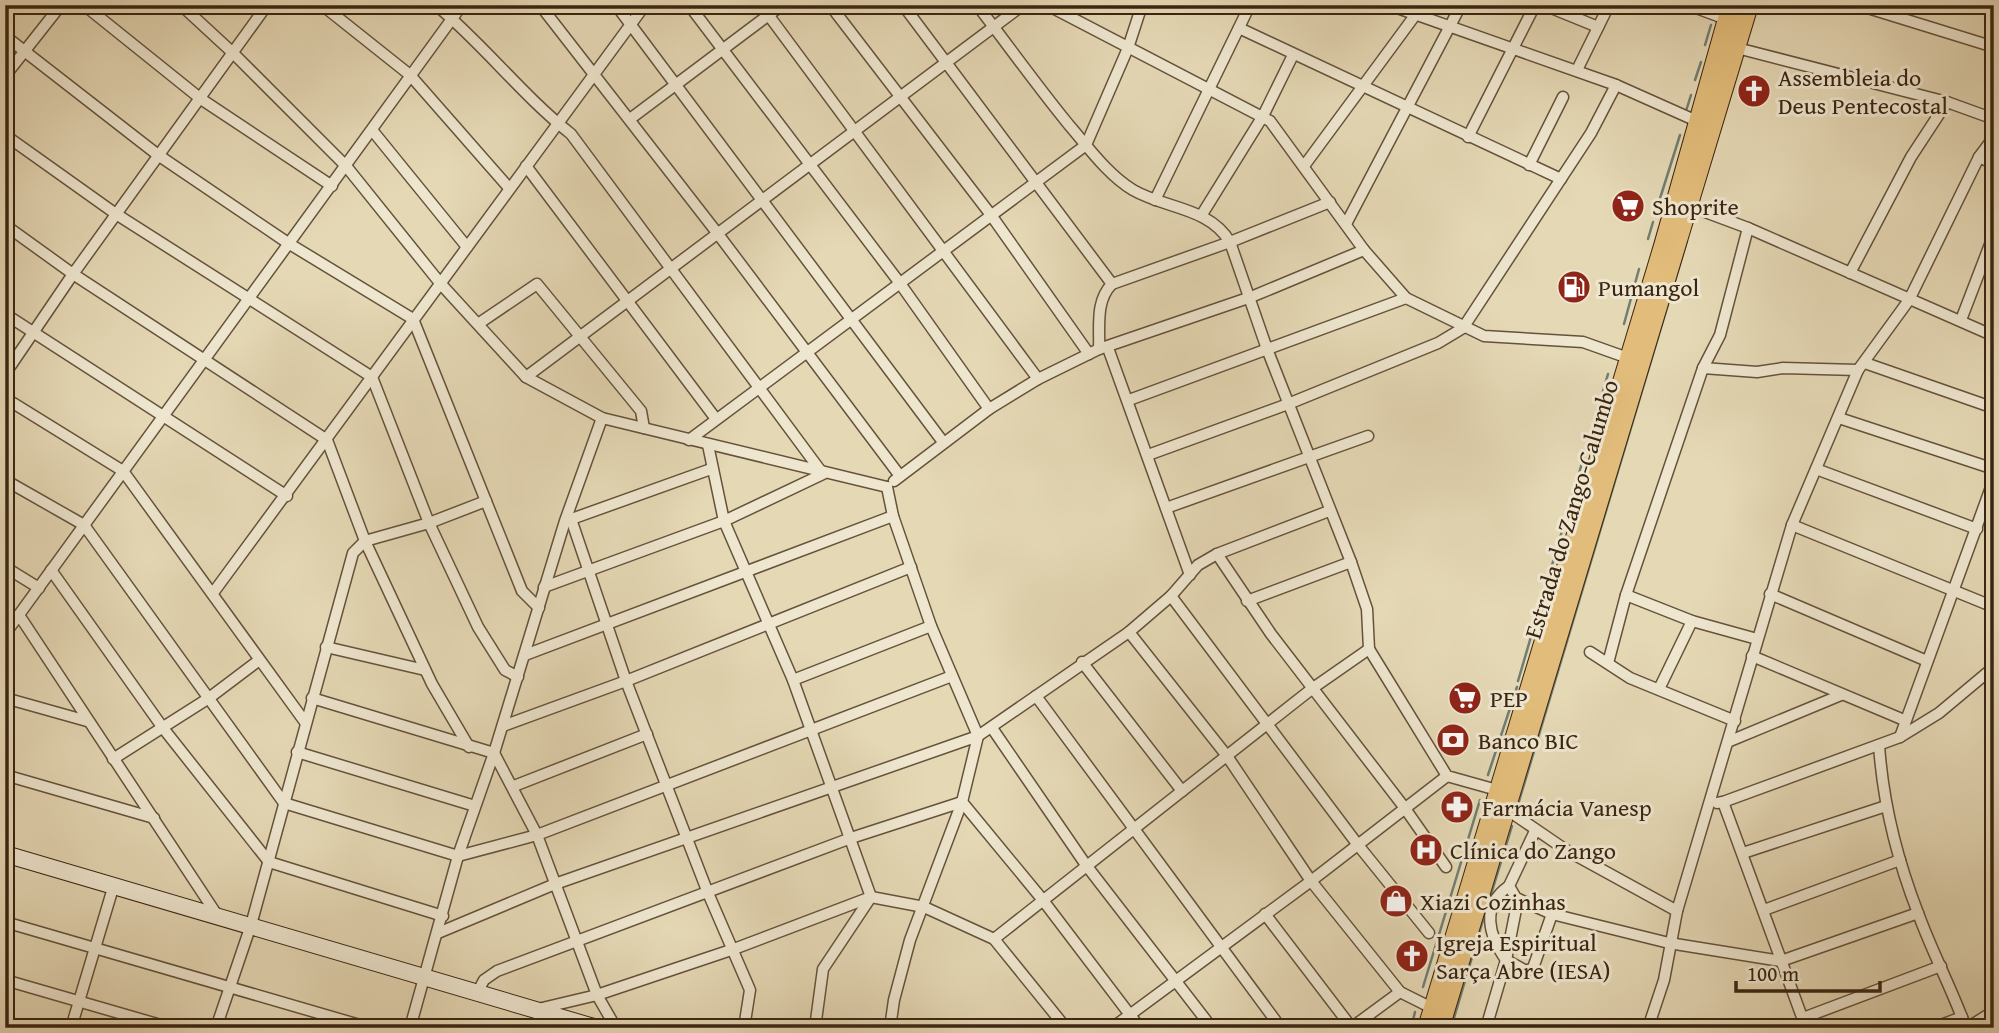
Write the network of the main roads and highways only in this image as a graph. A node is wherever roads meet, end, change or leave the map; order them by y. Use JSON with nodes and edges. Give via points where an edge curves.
{"nodes":[{"id":1,"x":1749,"y":5,"type":"edge"},
{"id":2,"x":1729,"y":12,"type":"edge"},
{"id":3,"x":1427,"y":1028,"type":"edge"},
{"id":4,"x":1440,"y":1028,"type":"edge"}],
"edges":[{"from":1,"to":4,"type":"main road","name":"Estrada do Zango-Calumbo"},
{"from":2,"to":3,"type":"main road","name":"Estrada do Zango-Calumbo"}]}
